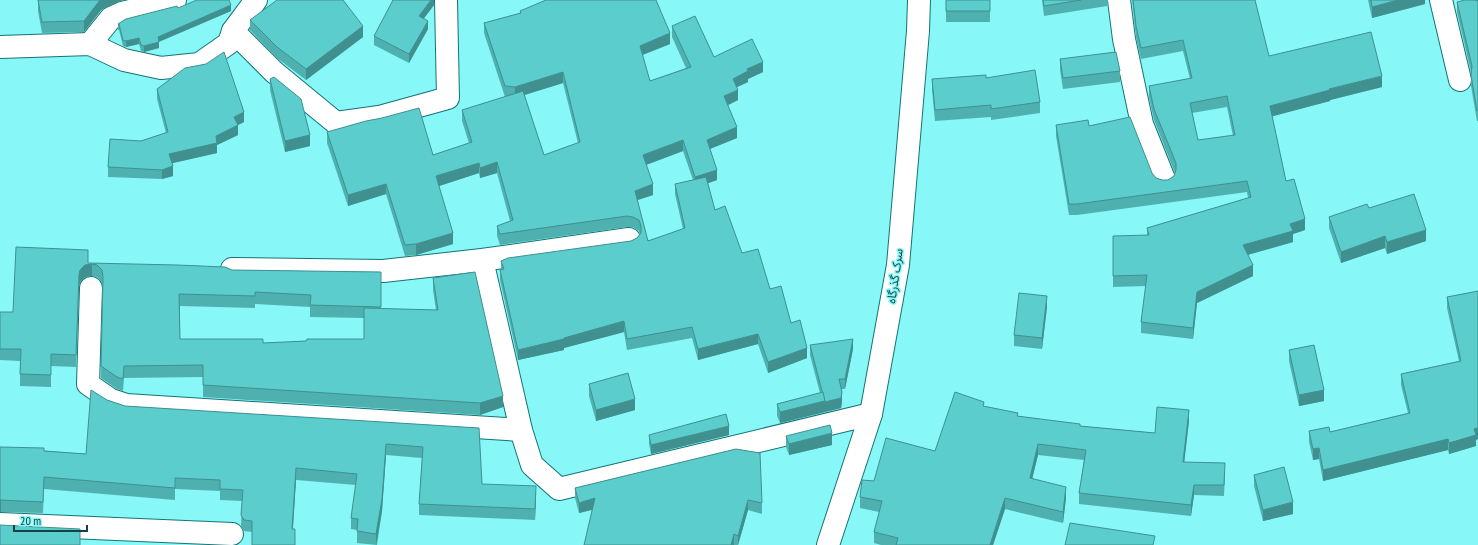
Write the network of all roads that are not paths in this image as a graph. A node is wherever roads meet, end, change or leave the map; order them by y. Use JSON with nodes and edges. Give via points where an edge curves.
{"nodes":[{"id":1,"x":175,"y":0,"type":"edge"},
{"id":2,"x":256,"y":0,"type":"edge"},
{"id":3,"x":446,"y":0,"type":"edge"},
{"id":4,"x":919,"y":0,"type":"edge"},
{"id":5,"x":1119,"y":0,"type":"edge"},
{"id":6,"x":1441,"y":0,"type":"edge"},
{"id":7,"x":233,"y":31,"type":"junction"},
{"id":8,"x":90,"y":44,"type":"junction"},
{"id":9,"x":0,"y":47,"type":"edge"},
{"id":10,"x":1460,"y":80,"type":"dead end"},
{"id":11,"x":1164,"y":179,"type":"edge"},
{"id":12,"x":629,"y":239,"type":"dead end"},
{"id":13,"x":482,"y":260,"type":"junction"},
{"id":14,"x":232,"y":269,"type":"edge"},
{"id":15,"x":91,"y":288,"type":"dead end"},
{"id":16,"x":871,"y":414,"type":"junction"},
{"id":17,"x":520,"y":430,"type":"junction"},
{"id":18,"x":0,"y":524,"type":"edge"},
{"id":19,"x":232,"y":534,"type":"dead end"},
{"id":20,"x":828,"y":545,"type":"edge"}],
"edges":[{"from":1,"to":8,"type":"street","via":[[111,18]]},
{"from":2,"to":7,"type":"street"},
{"from":3,"to":7,"type":"street","via":[[448,98],[379,117],[336,123],[274,72]]},
{"from":4,"to":16,"type":"street","name":"سرک گذرگاه","via":[[898,265]]},
{"from":5,"to":11,"type":"street","via":[[1124,39],[1142,124]]},
{"from":6,"to":10,"type":"street"},
{"from":7,"to":8,"type":"street","via":[[229,43],[199,64],[161,68],[124,60]]},
{"from":8,"to":9,"type":"street"},
{"from":12,"to":13,"type":"street"},
{"from":13,"to":14,"type":"street","via":[[383,272]]},
{"from":13,"to":17,"type":"street"},
{"from":15,"to":17,"type":"street","via":[[88,384],[111,400],[126,405]]},
{"from":16,"to":17,"type":"street","via":[[559,489],[532,465]]},
{"from":16,"to":20,"type":"street","name":"سرک گذرگاه"},
{"from":18,"to":19,"type":"street"}]}
